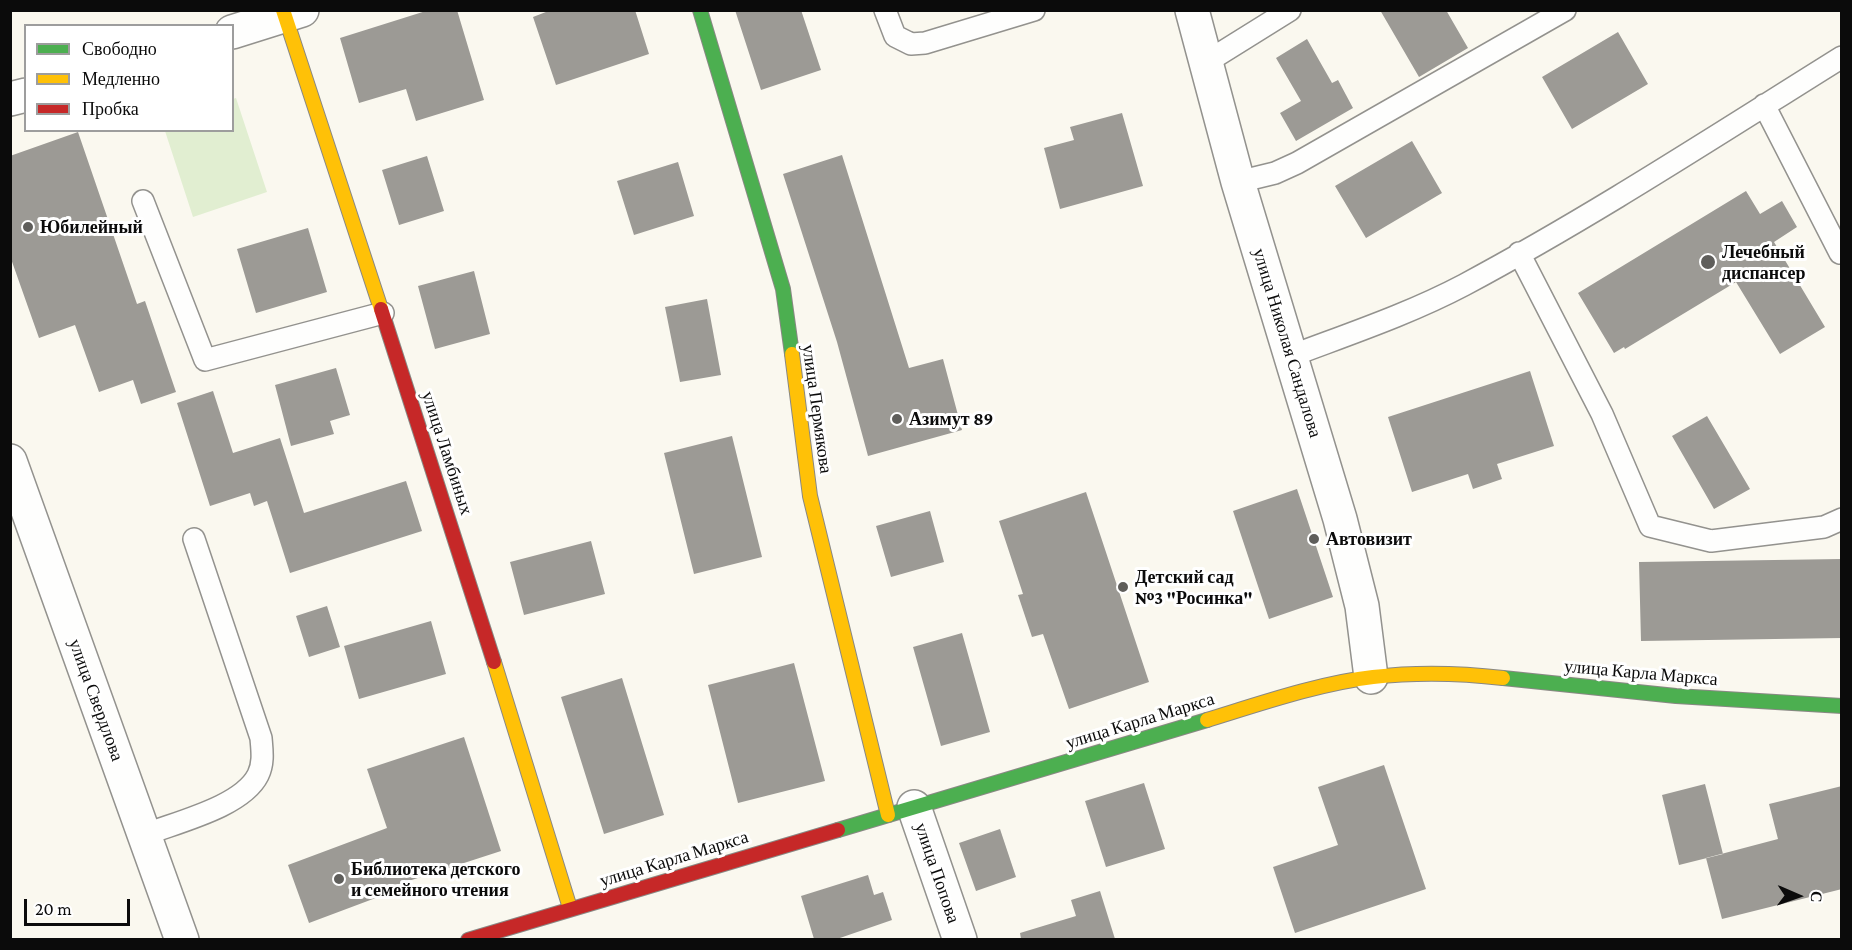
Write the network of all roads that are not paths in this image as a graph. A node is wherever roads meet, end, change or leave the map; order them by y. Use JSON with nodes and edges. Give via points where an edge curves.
{"nodes":[{"id":1,"x":700,"y":10,"type":"edge"},
{"id":2,"x":885,"y":10,"type":"edge"},
{"id":3,"x":1034,"y":10,"type":"edge"},
{"id":4,"x":1192,"y":10,"type":"edge"},
{"id":5,"x":1290,"y":10,"type":"edge"},
{"id":6,"x":1565,"y":10,"type":"edge"},
{"id":7,"x":290,"y":12,"type":"edge"},
{"id":8,"x":234,"y":31,"type":"edge"},
{"id":9,"x":1842,"y":57,"type":"edge"},
{"id":10,"x":1205,"y":63,"type":"junction"},
{"id":11,"x":1764,"y":105,"type":"junction"},
{"id":12,"x":1238,"y":182,"type":"junction"},
{"id":13,"x":143,"y":201,"type":"dead end"},
{"id":14,"x":1520,"y":253,"type":"junction"},
{"id":15,"x":1840,"y":253,"type":"edge"},
{"id":16,"x":383,"y":313,"type":"junction"},
{"id":17,"x":1291,"y":356,"type":"junction"},
{"id":18,"x":13,"y":477,"type":"edge"},
{"id":19,"x":1842,"y":519,"type":"edge"},
{"id":20,"x":194,"y":539,"type":"dead end"},
{"id":21,"x":1371,"y":677,"type":"junction"},
{"id":22,"x":1842,"y":706,"type":"edge"},
{"id":23,"x":901,"y":811,"type":"junction"},
{"id":24,"x":144,"y":835,"type":"junction"},
{"id":25,"x":570,"y":908,"type":"junction"},
{"id":26,"x":182,"y":939,"type":"edge"},
{"id":27,"x":468,"y":939,"type":"edge"},
{"id":28,"x":960,"y":939,"type":"edge"}],
"edges":[{"from":1,"to":23,"type":"street","name":"улица Пермякова","via":[[783,289],[810,496]]},
{"from":2,"to":3,"type":"lane","via":[[895,36],[910,44],[925,43]]},
{"from":4,"to":10,"type":"street","name":"улица Николая Сандалова"},
{"from":5,"to":10,"type":"lane"},
{"from":6,"to":12,"type":"lane","via":[[1297,163]]},
{"from":7,"to":8,"type":"street"},
{"from":7,"to":16,"type":"street","name":"улица Ламбиных"},
{"from":9,"to":11,"type":"lane"},
{"from":10,"to":12,"type":"street","name":"улица Николая Сандалова"},
{"from":11,"to":14,"type":"lane"},
{"from":11,"to":15,"type":"lane"},
{"from":12,"to":17,"type":"street","name":"улица Николая Сандалова"},
{"from":13,"to":16,"type":"lane","via":[[205,360]]},
{"from":14,"to":17,"type":"lane","via":[[1462,286]]},
{"from":14,"to":19,"type":"lane","via":[[1602,414],[1650,526],[1711,541],[1824,527]]},
{"from":16,"to":25,"type":"street","name":"улица Ламбиных"},
{"from":17,"to":21,"type":"street","name":"улица Николая Сандалова","via":[[1353,568]]},
{"from":18,"to":24,"type":"street","name":"улица Свердлова"},
{"from":20,"to":24,"type":"lane","via":[[261,738],[263,756],[259,774],[248,789],[230,801]]},
{"from":21,"to":22,"type":"street","name":"улица Карла Маркса","via":[[1465,674],[1676,696]]},
{"from":21,"to":23,"type":"street","name":"улица Карла Маркса","via":[[1292,694]]},
{"from":23,"to":25,"type":"street","name":"улица Карла Маркса"},
{"from":23,"to":28,"type":"street","name":"улица Попова"},
{"from":24,"to":26,"type":"street","name":"улица Свердлова"},
{"from":25,"to":27,"type":"street","name":"улица Карла Маркса"}]}
